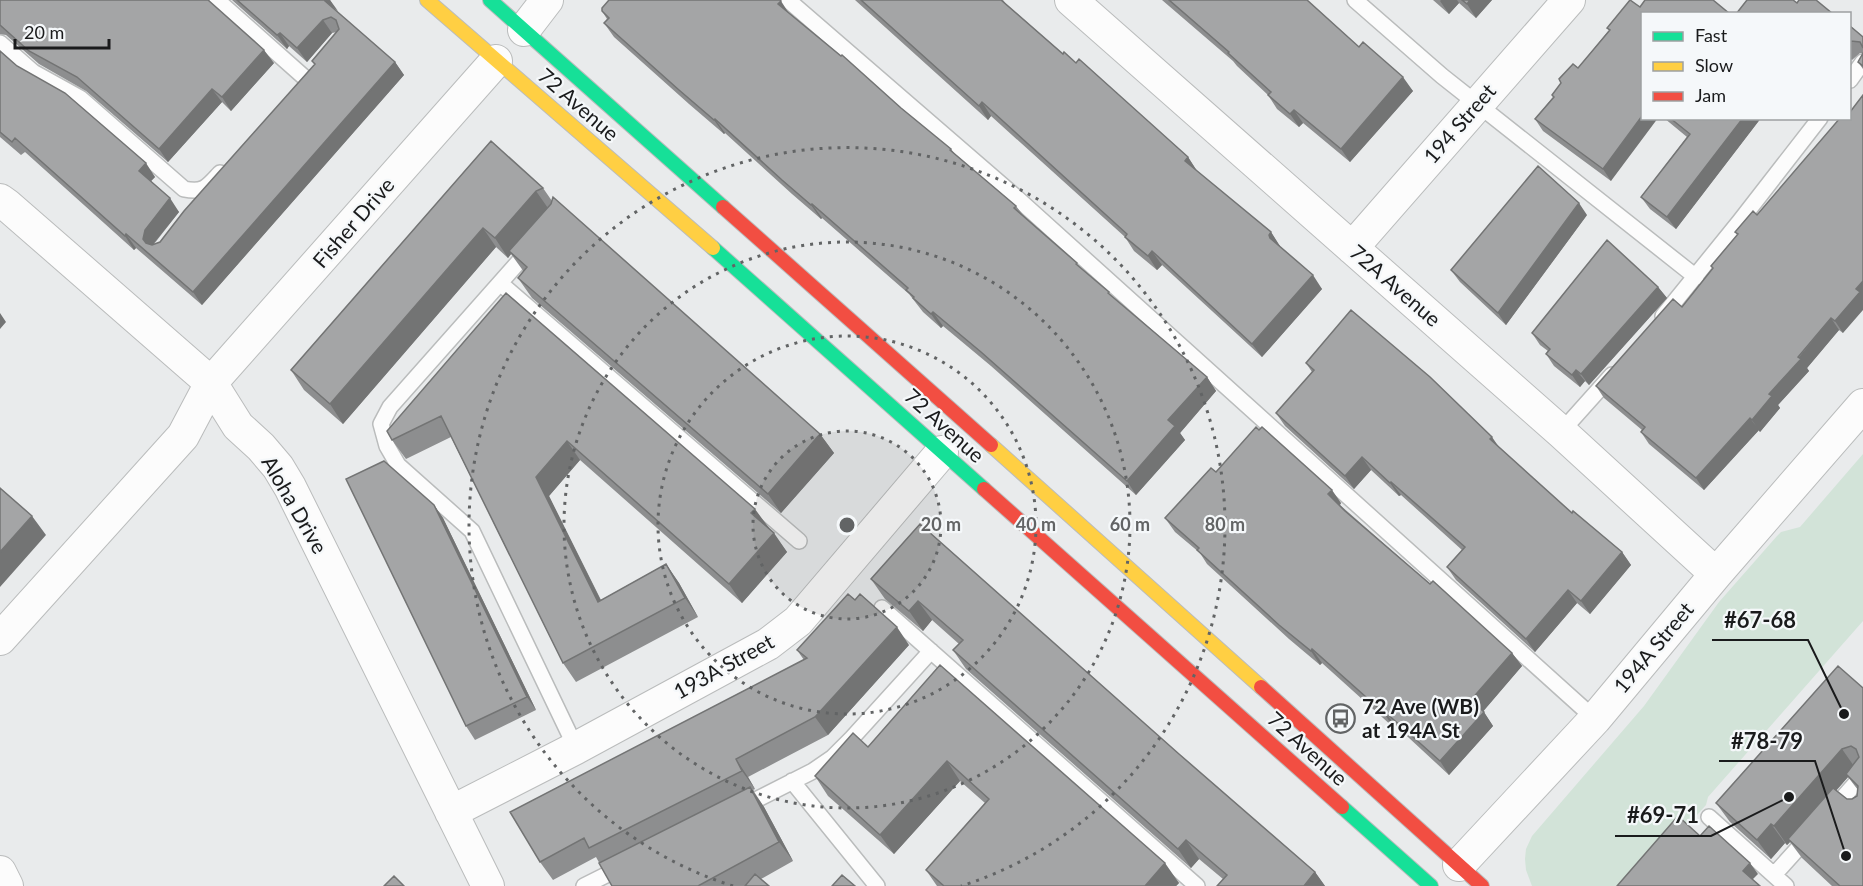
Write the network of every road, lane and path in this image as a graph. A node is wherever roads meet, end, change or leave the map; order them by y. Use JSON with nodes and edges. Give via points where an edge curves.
{"nodes":[{"id":1,"x":217,"y":0,"type":"edge"},
{"id":2,"x":427,"y":0,"type":"edge"},
{"id":3,"x":490,"y":0,"type":"edge"},
{"id":4,"x":547,"y":0,"type":"edge"},
{"id":5,"x":788,"y":0,"type":"edge"},
{"id":6,"x":1071,"y":0,"type":"edge"},
{"id":7,"x":1355,"y":0,"type":"edge"},
{"id":8,"x":1569,"y":0,"type":"edge"},
{"id":9,"x":515,"y":30,"type":"junction"},
{"id":10,"x":0,"y":43,"type":"edge"},
{"id":11,"x":1863,"y":62,"type":"edge"},
{"id":12,"x":510,"y":63,"type":"junction"},
{"id":13,"x":305,"y":78,"type":"edge"},
{"id":14,"x":1851,"y":79,"type":"edge"},
{"id":15,"x":1478,"y":104,"type":"junction"},
{"id":16,"x":1818,"y":120,"type":"edge"},
{"id":17,"x":230,"y":162,"type":"edge"},
{"id":18,"x":197,"y":191,"type":"junction"},
{"id":19,"x":0,"y":201,"type":"edge"},
{"id":20,"x":194,"y":209,"type":"edge"},
{"id":21,"x":543,"y":233,"type":"edge"},
{"id":22,"x":1352,"y":248,"type":"junction"},
{"id":23,"x":759,"y":255,"type":"dead end"},
{"id":24,"x":798,"y":274,"type":"junction"},
{"id":25,"x":1696,"y":277,"type":"junction"},
{"id":26,"x":500,"y":283,"type":"junction"},
{"id":27,"x":1652,"y":329,"type":"edge"},
{"id":28,"x":1622,"y":363,"type":"edge"},
{"id":29,"x":211,"y":383,"type":"junction"},
{"id":30,"x":1863,"y":405,"type":"edge"},
{"id":31,"x":1561,"y":432,"type":"junction"},
{"id":32,"x":942,"y":452,"type":"junction"},
{"id":33,"x":799,"y":541,"type":"dead end"},
{"id":34,"x":1716,"y":574,"type":"junction"},
{"id":35,"x":882,"y":608,"type":"edge"},
{"id":36,"x":0,"y":639,"type":"edge"},
{"id":37,"x":931,"y":651,"type":"junction"},
{"id":38,"x":1595,"y":719,"type":"junction"},
{"id":39,"x":576,"y":748,"type":"junction"},
{"id":40,"x":1863,"y":775,"type":"edge"},
{"id":41,"x":792,"y":782,"type":"junction"},
{"id":42,"x":451,"y":812,"type":"junction"},
{"id":43,"x":729,"y":813,"type":"edge"},
{"id":44,"x":1709,"y":817,"type":"dead end"},
{"id":45,"x":636,"y":860,"type":"edge"},
{"id":46,"x":0,"y":872,"type":"edge"},
{"id":47,"x":1448,"y":875,"type":"edge"},
{"id":48,"x":1774,"y":875,"type":"junction"},
{"id":49,"x":7,"y":886,"type":"edge"},
{"id":50,"x":488,"y":886,"type":"edge"},
{"id":51,"x":584,"y":886,"type":"edge"},
{"id":52,"x":877,"y":886,"type":"edge"},
{"id":53,"x":1197,"y":886,"type":"edge"},
{"id":54,"x":1431,"y":886,"type":"edge"},
{"id":55,"x":1482,"y":886,"type":"edge"},
{"id":56,"x":1786,"y":886,"type":"edge"}],
"edges":[{"from":1,"to":13,"type":"lane"},
{"from":2,"to":12,"type":"main road","name":"72 Avenue"},
{"from":3,"to":9,"type":"main road","name":"72 Avenue"},
{"from":4,"to":9,"type":"street"},
{"from":5,"to":38,"type":"lane","via":[[1018,199]]},
{"from":6,"to":22,"type":"street","name":"72A Avenue"},
{"from":7,"to":15,"type":"lane"},
{"from":8,"to":15,"type":"street","name":"194 Street"},
{"from":9,"to":24,"type":"main road","name":"72 Avenue"},
{"from":10,"to":18,"type":"lane","via":[[33,72],[80,98],[184,189]]},
{"from":11,"to":14,"type":"lane"},
{"from":12,"to":29,"type":"street","name":"Fisher Drive"},
{"from":12,"to":32,"type":"main road","name":"72 Avenue"},
{"from":15,"to":22,"type":"street","name":"194 Street"},
{"from":15,"to":25,"type":"lane"},
{"from":16,"to":25,"type":"lane"},
{"from":17,"to":18,"type":"lane","via":[[208,187]]},
{"from":18,"to":20,"type":"lane"},
{"from":19,"to":29,"type":"street","name":"Aloha Drive"},
{"from":21,"to":26,"type":"lane"},
{"from":22,"to":31,"type":"street","name":"72A Avenue"},
{"from":23,"to":24,"type":"main road"},
{"from":24,"to":47,"type":"main road","name":"72 Avenue"},
{"from":25,"to":27,"type":"lane"},
{"from":26,"to":33,"type":"lane"},
{"from":26,"to":39,"type":"lane","via":[[390,407],[381,424],[398,465],[472,531]]},
{"from":28,"to":31,"type":"lane"},
{"from":29,"to":36,"type":"street","name":"Fisher Drive","via":[[183,436]]},
{"from":29,"to":42,"type":"street","name":"Aloha Drive","via":[[238,426],[261,447],[290,487]]},
{"from":30,"to":34,"type":"street","name":"194A Street"},
{"from":31,"to":34,"type":"street","name":"72A Avenue"},
{"from":32,"to":39,"type":"street","name":"193A Street","via":[[785,633]]},
{"from":32,"to":54,"type":"main road","name":"72 Avenue"},
{"from":34,"to":38,"type":"street","name":"194A Street"},
{"from":35,"to":37,"type":"lane"},
{"from":37,"to":41,"type":"lane","via":[[832,758]]},
{"from":37,"to":53,"type":"lane"},
{"from":38,"to":47,"type":"street","name":"194A Street"},
{"from":39,"to":42,"type":"street","name":"193A Street"},
{"from":40,"to":48,"type":"lane","via":[[1850,798],[1821,822]]},
{"from":41,"to":43,"type":"lane"},
{"from":41,"to":52,"type":"lane"},
{"from":42,"to":50,"type":"street","name":"Aloha Drive"},
{"from":44,"to":48,"type":"lane"},
{"from":45,"to":51,"type":"lane"},
{"from":46,"to":49,"type":"street"},
{"from":47,"to":55,"type":"main road","name":"72 Avenue"},
{"from":48,"to":56,"type":"lane"}]}
